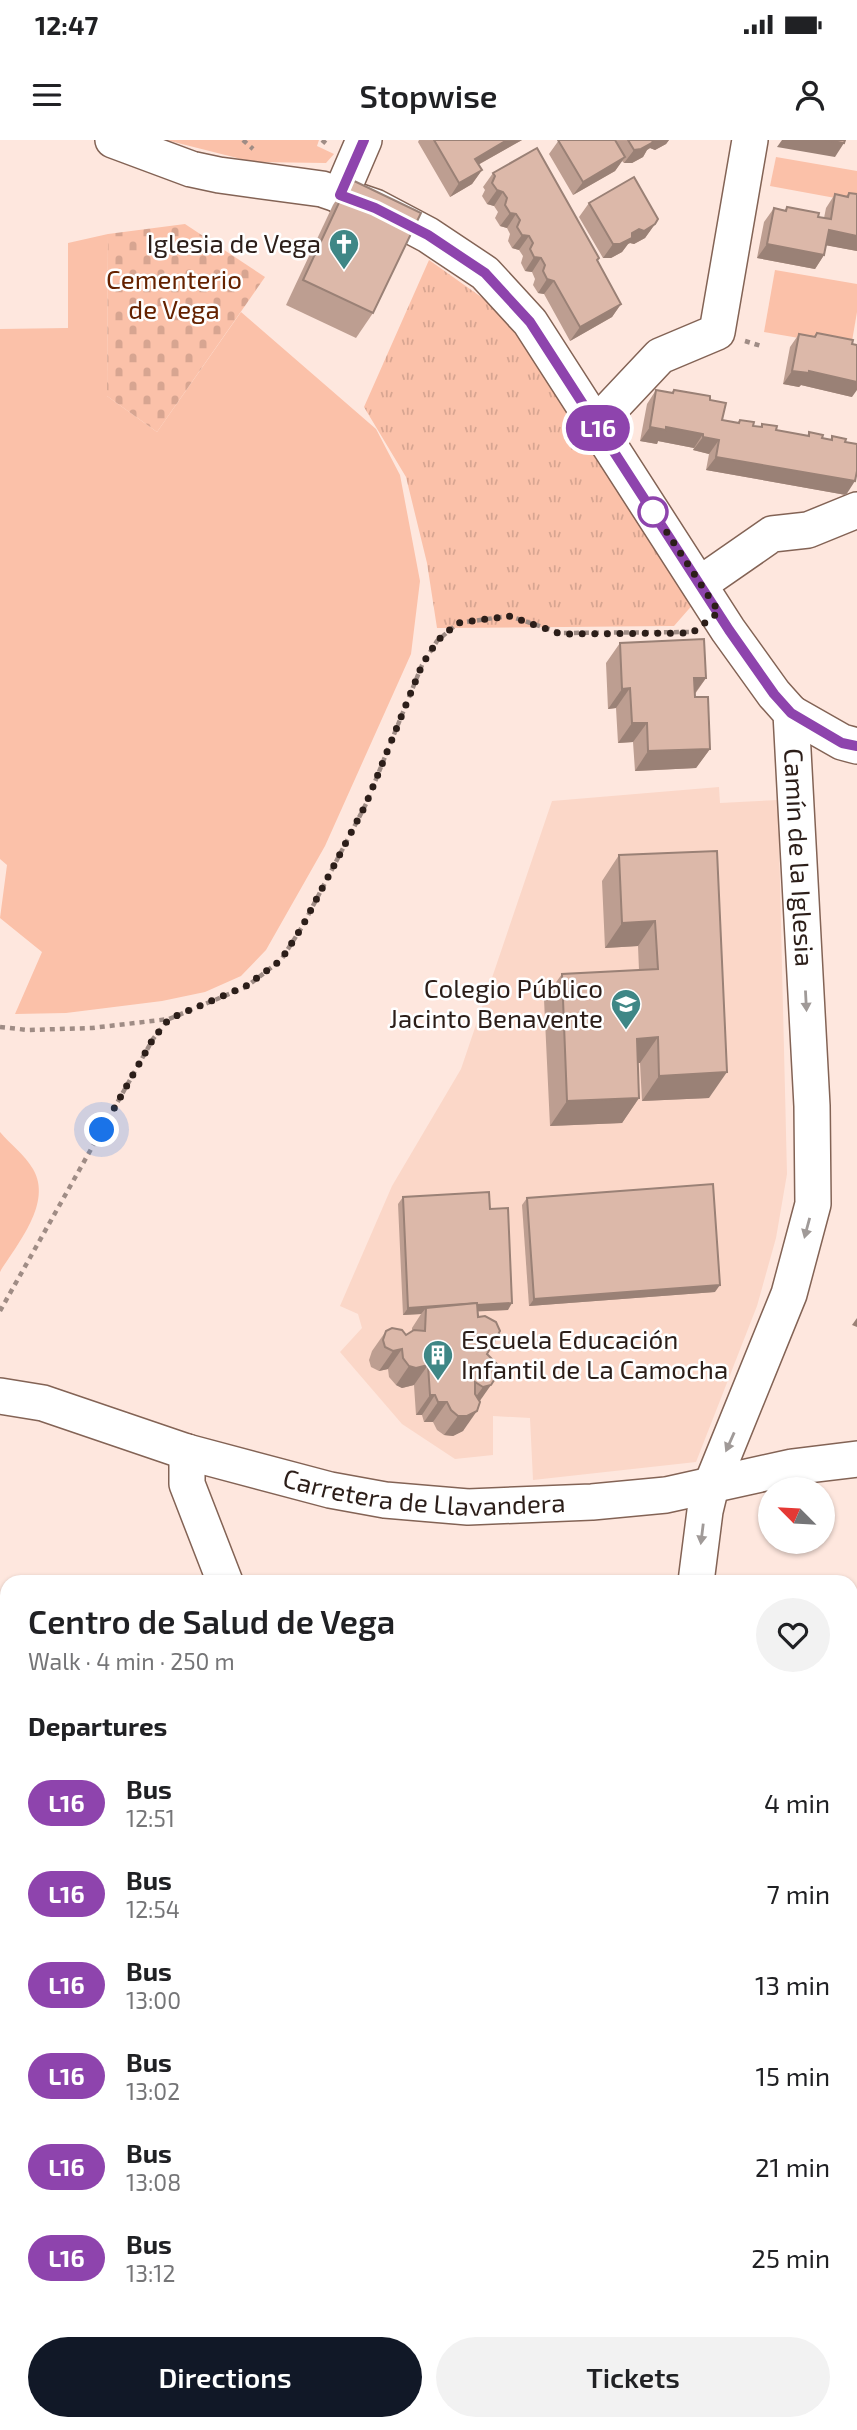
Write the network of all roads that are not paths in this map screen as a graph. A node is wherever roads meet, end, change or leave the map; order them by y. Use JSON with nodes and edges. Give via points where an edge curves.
{"nodes":[{"id":1,"x":113,"y":140,"type":"edge"},
{"id":2,"x":364,"y":140,"type":"edge"},
{"id":3,"x":750,"y":140,"type":"edge"},
{"id":4,"x":340,"y":195,"type":"junction"},
{"id":5,"x":596,"y":424,"type":"junction"},
{"id":6,"x":857,"y":510,"type":"edge"},
{"id":7,"x":709,"y":598,"type":"junction"},
{"id":8,"x":791,"y":713,"type":"junction"},
{"id":9,"x":857,"y":746,"type":"edge"},
{"id":10,"x":0,"y":1396,"type":"edge"},
{"id":11,"x":187,"y":1452,"type":"junction"},
{"id":12,"x":857,"y":1459,"type":"edge"},
{"id":13,"x":711,"y":1486,"type":"junction"},
{"id":14,"x":222,"y":1575,"type":"edge"},
{"id":15,"x":697,"y":1575,"type":"edge"}],
"edges":[{"from":1,"to":4,"type":"street","name":"Camín de la Iglesia","via":[[191,169]]},
{"from":2,"to":4,"type":"street"},
{"from":3,"to":5,"type":"street","via":[[717,332],[660,356]]},
{"from":4,"to":5,"type":"street","name":"Camín de la Iglesia","via":[[428,235],[485,273],[530,322]]},
{"from":5,"to":7,"type":"street","name":"Camín de la Iglesia"},
{"from":6,"to":7,"type":"street","via":[[808,530],[772,534]]},
{"from":7,"to":8,"type":"street","name":"Camín de la Iglesia"},
{"from":8,"to":9,"type":"street","via":[[842,743]]},
{"from":8,"to":13,"type":"street","name":"Camín de la Iglesia","one_way":true,"via":[[814,1204],[789,1294]]},
{"from":10,"to":11,"type":"street","name":"Carretera de Llavandera","via":[[43,1403]]},
{"from":11,"to":13,"type":"street","name":"Carretera de Llavandera","via":[[330,1490],[468,1507],[592,1502]]},
{"from":11,"to":14,"type":"street","via":[[187,1484]]},
{"from":12,"to":13,"type":"street","name":"Carretera de Llavandera","via":[[792,1467]]},
{"from":13,"to":15,"type":"street","name":"Camín de la Iglesia","one_way":true}]}
